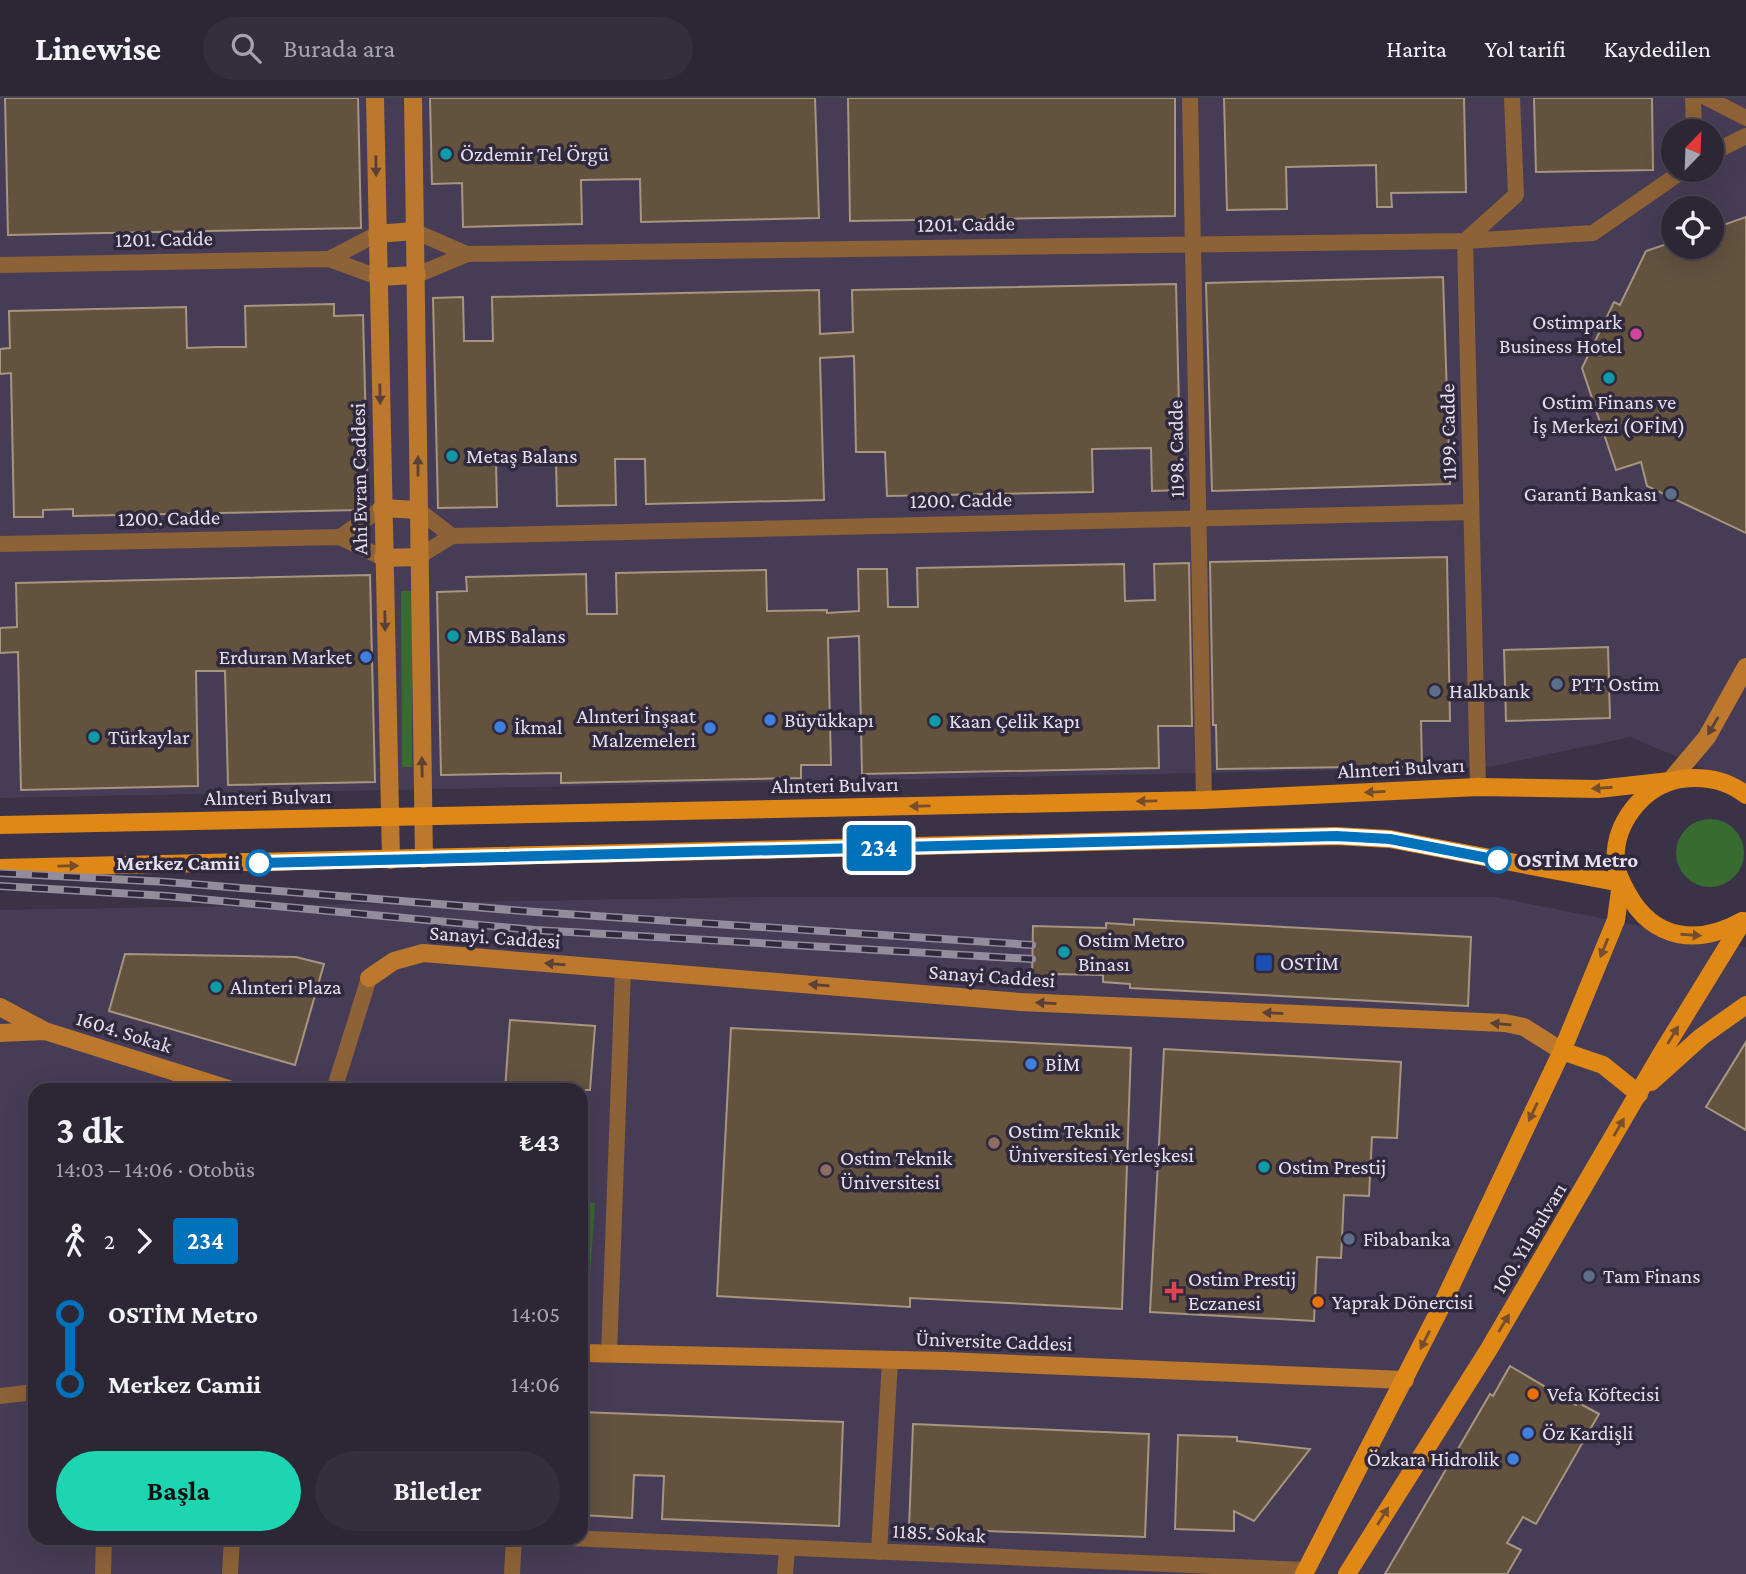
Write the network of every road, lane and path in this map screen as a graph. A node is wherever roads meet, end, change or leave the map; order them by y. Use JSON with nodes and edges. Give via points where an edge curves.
{"nodes":[{"id":1,"x":375,"y":98,"type":"edge"},
{"id":2,"x":413,"y":98,"type":"edge"},
{"id":3,"x":1190,"y":98,"type":"edge"},
{"id":4,"x":1512,"y":98,"type":"edge"},
{"id":5,"x":1693,"y":98,"type":"edge"},
{"id":6,"x":1707,"y":98,"type":"edge"},
{"id":7,"x":1746,"y":118,"type":"edge"},
{"id":8,"x":1694,"y":119,"type":"edge"},
{"id":9,"x":1746,"y":135,"type":"edge"},
{"id":10,"x":1724,"y":147,"type":"edge"},
{"id":11,"x":1667,"y":182,"type":"edge"},
{"id":12,"x":414,"y":231,"type":"junction"},
{"id":13,"x":377,"y":234,"type":"junction"},
{"id":14,"x":1465,"y":241,"type":"junction"},
{"id":15,"x":1193,"y":244,"type":"junction"},
{"id":16,"x":467,"y":254,"type":"junction"},
{"id":17,"x":329,"y":259,"type":"junction"},
{"id":18,"x":0,"y":265,"type":"edge"},
{"id":19,"x":417,"y":275,"type":"junction"},
{"id":20,"x":379,"y":276,"type":"junction"},
{"id":21,"x":382,"y":508,"type":"junction"},
{"id":22,"x":418,"y":510,"type":"junction"},
{"id":23,"x":1471,"y":512,"type":"junction"},
{"id":24,"x":1198,"y":517,"type":"junction"},
{"id":25,"x":452,"y":536,"type":"junction"},
{"id":26,"x":340,"y":537,"type":"junction"},
{"id":27,"x":0,"y":544,"type":"edge"},
{"id":28,"x":418,"y":557,"type":"junction"},
{"id":29,"x":383,"y":558,"type":"junction"},
{"id":30,"x":1746,"y":667,"type":"edge"},
{"id":31,"x":1670,"y":781,"type":"junction"},
{"id":32,"x":1478,"y":788,"type":"junction"},
{"id":33,"x":1746,"y":795,"type":"edge"},
{"id":34,"x":1204,"y":800,"type":"junction"},
{"id":35,"x":423,"y":816,"type":"junction"},
{"id":36,"x":390,"y":817,"type":"junction"},
{"id":37,"x":0,"y":825,"type":"edge"},
{"id":38,"x":424,"y":859,"type":"junction"},
{"id":39,"x":391,"y":860,"type":"junction"},
{"id":40,"x":0,"y":868,"type":"edge"},
{"id":41,"x":1621,"y":883,"type":"junction"},
{"id":42,"x":1745,"y":920,"type":"edge"},
{"id":43,"x":623,"y":969,"type":"junction"},
{"id":44,"x":369,"y":978,"type":"joint"},
{"id":45,"x":1746,"y":1005,"type":"edge"},
{"id":46,"x":0,"y":1007,"type":"edge"},
{"id":47,"x":45,"y":1031,"type":"junction"},
{"id":48,"x":0,"y":1033,"type":"edge"},
{"id":49,"x":1562,"y":1051,"type":"junction"},
{"id":50,"x":210,"y":1083,"type":"edge"},
{"id":51,"x":336,"y":1083,"type":"edge"},
{"id":52,"x":1639,"y":1094,"type":"junction"},
{"id":53,"x":588,"y":1353,"type":"edge"},
{"id":54,"x":608,"y":1354,"type":"junction"},
{"id":55,"x":890,"y":1360,"type":"junction"},
{"id":56,"x":1405,"y":1380,"type":"junction"},
{"id":57,"x":28,"y":1393,"type":"edge"},
{"id":58,"x":0,"y":1396,"type":"edge"},
{"id":59,"x":588,"y":1539,"type":"edge"},
{"id":60,"x":104,"y":1545,"type":"edge"},
{"id":61,"x":232,"y":1545,"type":"edge"},
{"id":62,"x":514,"y":1545,"type":"edge"},
{"id":63,"x":787,"y":1548,"type":"junction"},
{"id":64,"x":879,"y":1552,"type":"junction"},
{"id":65,"x":1062,"y":1567,"type":"edge"},
{"id":66,"x":1305,"y":1572,"type":"edge"},
{"id":67,"x":103,"y":1574,"type":"edge"},
{"id":68,"x":230,"y":1574,"type":"edge"},
{"id":69,"x":512,"y":1574,"type":"edge"},
{"id":70,"x":786,"y":1574,"type":"edge"},
{"id":71,"x":1347,"y":1574,"type":"edge"}],
"edges":[{"from":1,"to":13,"type":"street","name":"Ahi Evran Caddesi","one_way":true},
{"from":2,"to":12,"type":"street"},
{"from":3,"to":15,"type":"street","name":"1198. Cadde"},
{"from":4,"to":14,"type":"street","via":[[1516,195]]},
{"from":5,"to":8,"type":"street"},
{"from":6,"to":7,"type":"street"},
{"from":9,"to":10,"type":"street"},
{"from":11,"to":14,"type":"street","name":"1201. Cadde","via":[[1593,233]]},
{"from":12,"to":13,"type":"street","name":"1201. Cadde"},
{"from":12,"to":16,"type":"street","name":"1201. Cadde"},
{"from":12,"to":19,"type":"street"},
{"from":13,"to":17,"type":"street","name":"1201. Cadde"},
{"from":13,"to":20,"type":"street","name":"Ahi Evran Caddesi"},
{"from":14,"to":15,"type":"street","name":"1201. Cadde"},
{"from":14,"to":23,"type":"street","name":"1199. Cadde"},
{"from":15,"to":16,"type":"street","name":"1201. Cadde"},
{"from":15,"to":24,"type":"street","name":"1198. Cadde"},
{"from":16,"to":19,"type":"street","name":"1201. Cadde"},
{"from":17,"to":18,"type":"street","name":"1201. Cadde"},
{"from":17,"to":20,"type":"street","name":"1201. Cadde"},
{"from":19,"to":20,"type":"street","name":"1201. Cadde"},
{"from":22,"to":19,"type":"street","one_way":true},
{"from":20,"to":21,"type":"street","name":"Ahi Evran Caddesi","one_way":true},
{"from":21,"to":22,"type":"street"},
{"from":21,"to":26,"type":"street"},
{"from":21,"to":29,"type":"street","name":"Ahi Evran Caddesi"},
{"from":22,"to":25,"type":"street"},
{"from":22,"to":28,"type":"street"},
{"from":23,"to":24,"type":"street","name":"1200. Cadde"},
{"from":23,"to":32,"type":"street","name":"1199. Cadde"},
{"from":24,"to":25,"type":"street","name":"1200. Cadde"},
{"from":24,"to":34,"type":"street","name":"1198. Cadde"},
{"from":25,"to":28,"type":"street"},
{"from":26,"to":27,"type":"street","name":"1200. Cadde"},
{"from":26,"to":29,"type":"street","name":"1200. Cadde"},
{"from":28,"to":29,"type":"street","name":"1200. Cadde"},
{"from":35,"to":28,"type":"street","one_way":true},
{"from":29,"to":36,"type":"street","name":"Ahi Evran Caddesi","one_way":true},
{"from":30,"to":31,"type":"street","one_way":true,"via":[[1707,737]]},
{"from":31,"to":32,"type":"main road","name":"Alınteri Bulvarı","one_way":true,"via":[[1598,789]]},
{"from":31,"to":33,"type":"main road","name":"Alınteri Bulvarı","via":[[1696,777],[1721,781]]},
{"from":31,"to":41,"type":"main road","via":[[1646,794],[1628,814],[1618,838],[1616,865]]},
{"from":32,"to":34,"type":"main road","name":"Alınteri Bulvarı","one_way":true},
{"from":34,"to":35,"type":"main road","name":"Alınteri Bulvarı","one_way":true},
{"from":35,"to":36,"type":"main road","name":"Alınteri Bulvarı"},
{"from":35,"to":38,"type":"street"},
{"from":36,"to":37,"type":"main road","name":"Alınteri Bulvarı"},
{"from":36,"to":39,"type":"street","name":"Ahi Evran Caddesi"},
{"from":38,"to":39,"type":"main road"},
{"from":38,"to":41,"type":"main road","via":[[1336,836],[1390,839]]},
{"from":40,"to":39,"type":"main road","one_way":true},
{"from":41,"to":42,"type":"main road","one_way":true,"via":[[1637,910],[1676,934],[1723,932]]},
{"from":41,"to":49,"type":"main road","name":"100. Yıl Bulvarı","one_way":true,"via":[[1616,920]]},
{"from":52,"to":42,"type":"main road","name":"100. Yıl Bulvarı","one_way":true},
{"from":43,"to":44,"type":"street","name":"Sanayi. Caddesi","one_way":true,"via":[[423,953],[394,961]]},
{"from":49,"to":43,"type":"street","name":"Sanayi Caddesi","one_way":true,"via":[[1524,1027],[1505,1023],[1020,1002]]},
{"from":43,"to":54,"type":"street"},
{"from":44,"to":51,"type":"street"},
{"from":45,"to":52,"type":"main road","via":[[1701,1037]]},
{"from":46,"to":47,"type":"street"},
{"from":47,"to":48,"type":"street","name":"1604. Sokak"},
{"from":47,"to":50,"type":"street","name":"1604. Sokak"},
{"from":49,"to":52,"type":"main road","via":[[1603,1065]]},
{"from":49,"to":56,"type":"main road","name":"100. Yıl Bulvarı","one_way":true},
{"from":71,"to":52,"type":"main road","name":"100. Yıl Bulvarı","one_way":true,"via":[[1489,1349]]},
{"from":53,"to":54,"type":"street","name":"Üniversite Caddesi"},
{"from":54,"to":55,"type":"street","name":"Üniversite Caddesi"},
{"from":55,"to":56,"type":"street","name":"Üniversite Caddesi"},
{"from":55,"to":64,"type":"street"},
{"from":56,"to":66,"type":"main road","name":"100. Yıl Bulvarı"},
{"from":57,"to":58,"type":"street"},
{"from":59,"to":63,"type":"street","name":"1185. Sokak"},
{"from":60,"to":67,"type":"street"},
{"from":61,"to":68,"type":"street"},
{"from":62,"to":69,"type":"street"},
{"from":63,"to":64,"type":"street","name":"1185. Sokak"},
{"from":63,"to":70,"type":"street"},
{"from":64,"to":65,"type":"street","name":"1185. Sokak"},
{"from":65,"to":66,"type":"street","name":"1185. Sokak"}]}
